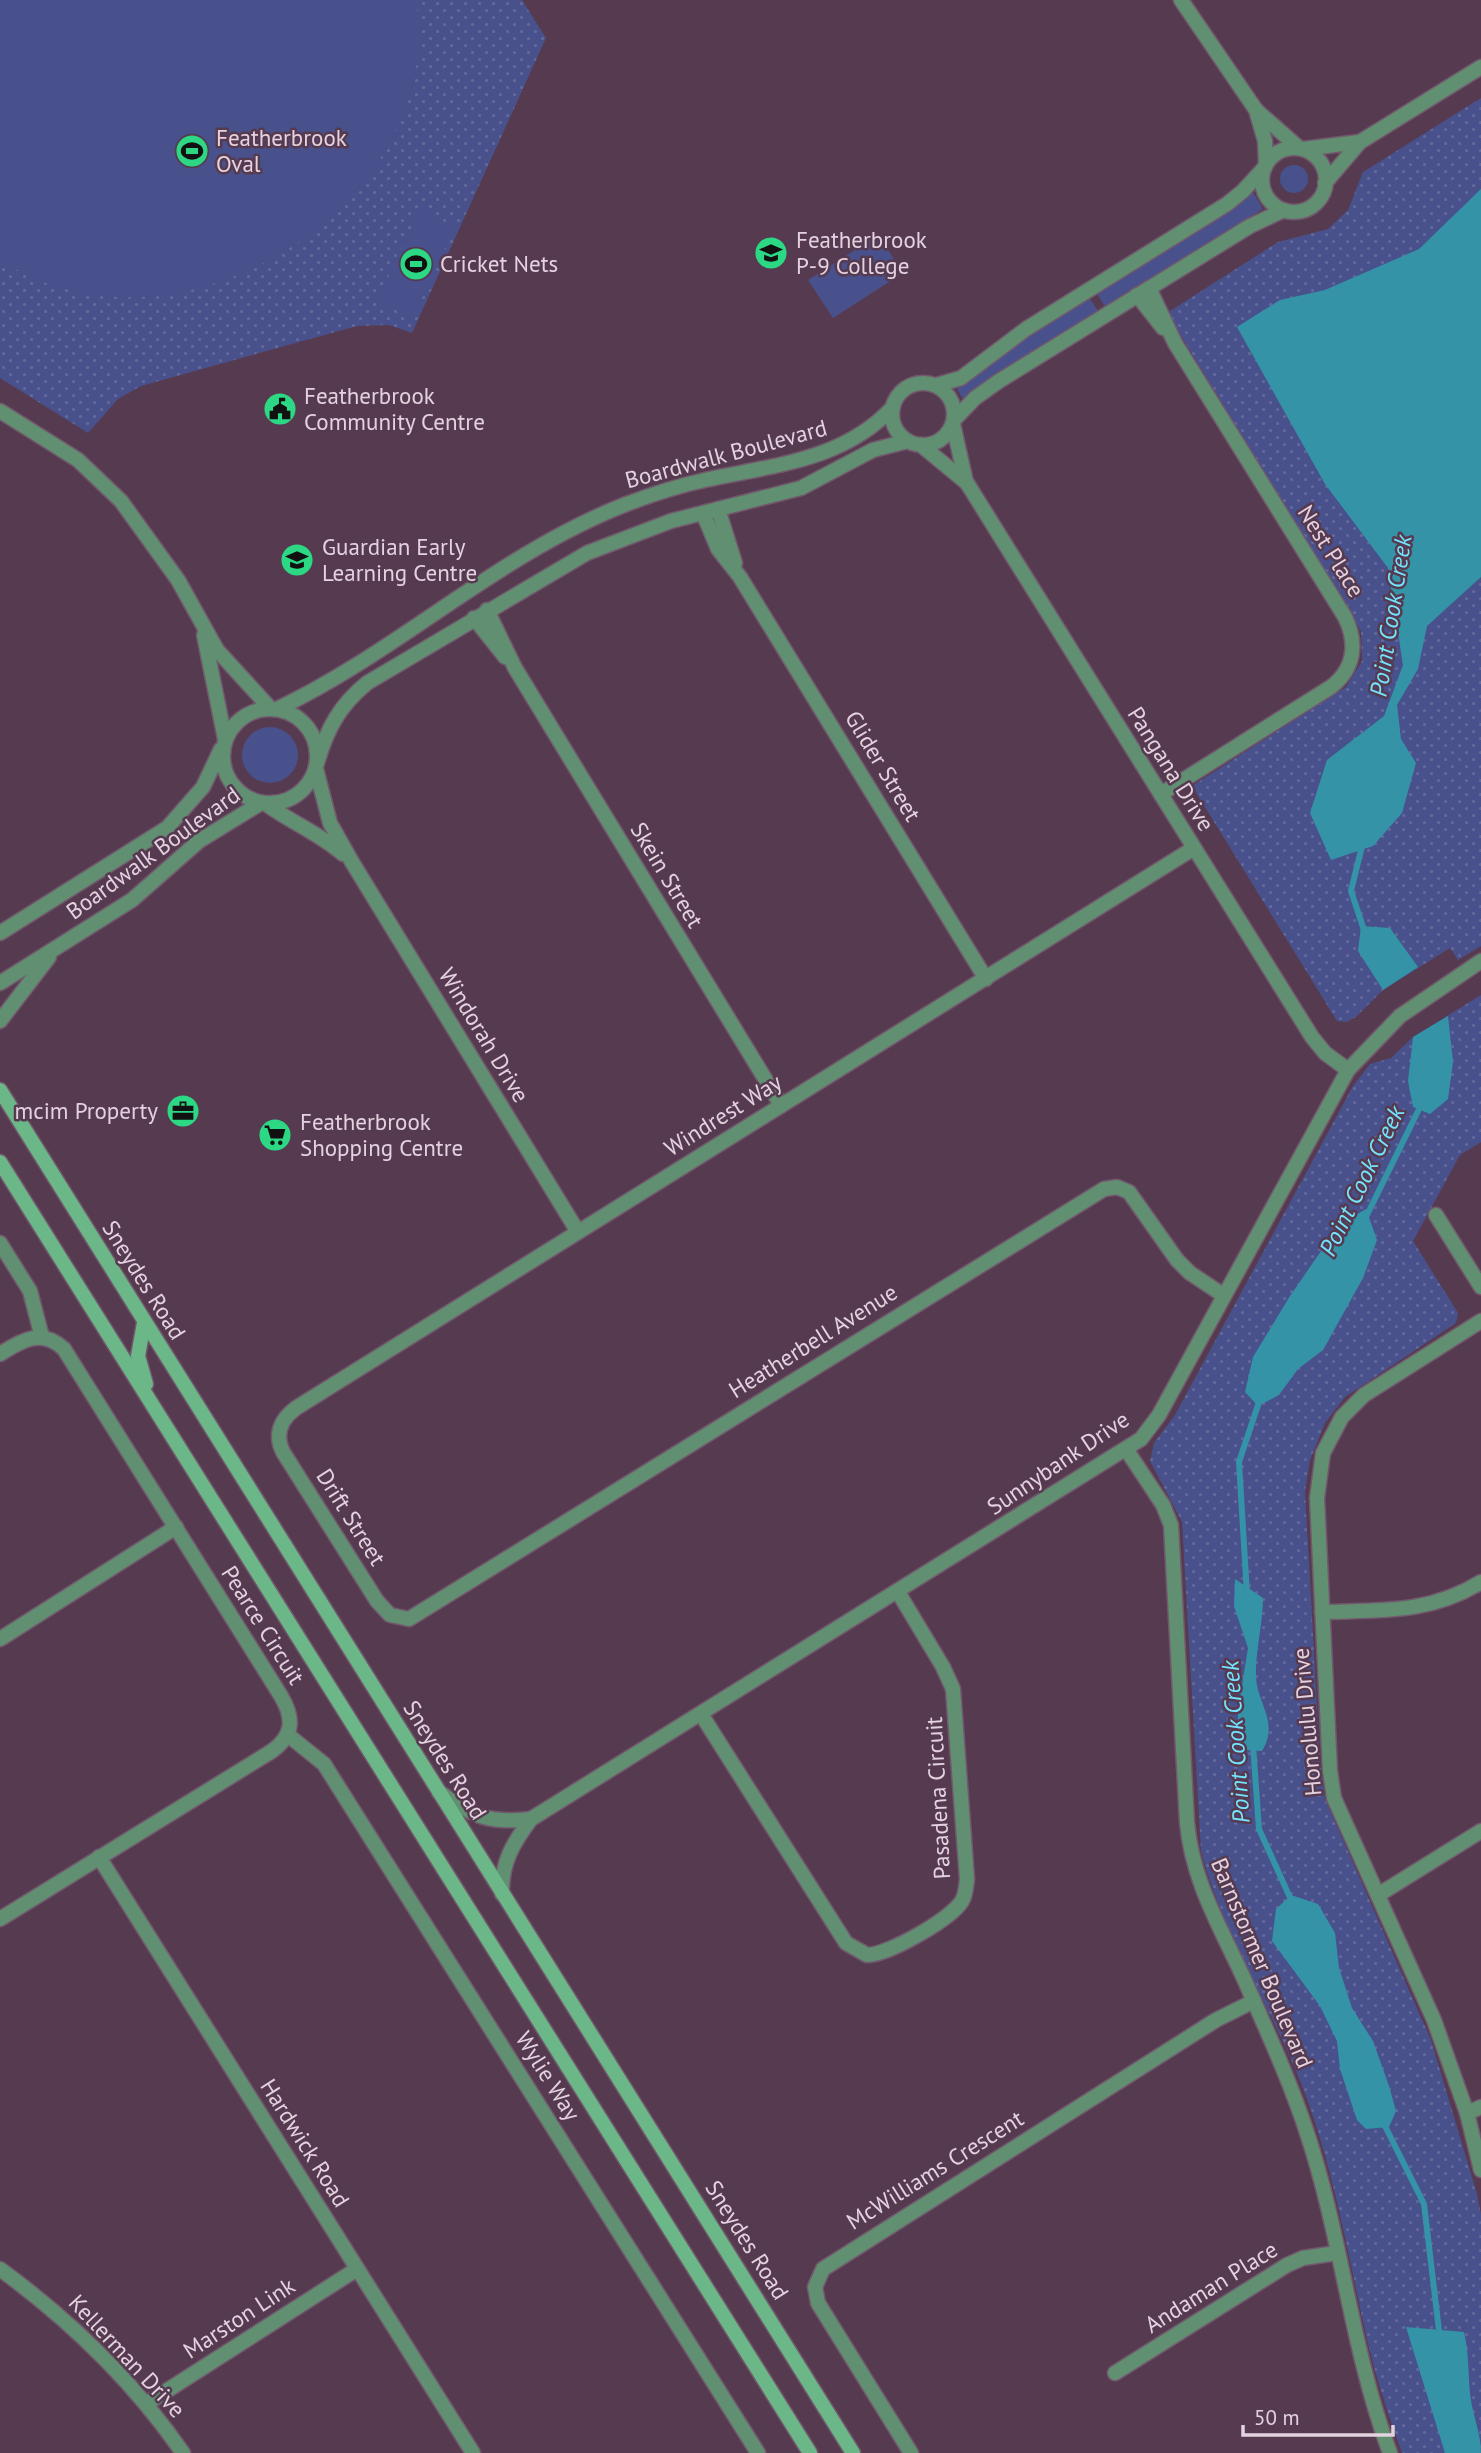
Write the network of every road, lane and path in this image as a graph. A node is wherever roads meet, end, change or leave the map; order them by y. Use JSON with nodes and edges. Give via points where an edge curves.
{"nodes":[{"id":1,"x":1181,"y":0,"type":"edge"},
{"id":2,"x":1481,"y":67,"type":"edge"},
{"id":3,"x":1256,"y":110,"type":"junction"},
{"id":4,"x":1360,"y":142,"type":"junction"},
{"id":5,"x":1301,"y":149,"type":"junction"},
{"id":6,"x":1265,"y":166,"type":"junction"},
{"id":7,"x":1325,"y":183,"type":"junction"},
{"id":8,"x":1284,"y":210,"type":"junction"},
{"id":9,"x":1143,"y":292,"type":"junction"},
{"id":10,"x":936,"y":385,"type":"junction"},
{"id":11,"x":893,"y":407,"type":"junction"},
{"id":12,"x":0,"y":411,"type":"edge"},
{"id":13,"x":954,"y":422,"type":"junction"},
{"id":14,"x":914,"y":443,"type":"junction"},
{"id":15,"x":967,"y":483,"type":"junction"},
{"id":16,"x":718,"y":509,"type":"junction"},
{"id":17,"x":703,"y":513,"type":"junction"},
{"id":18,"x":740,"y":577,"type":"junction"},
{"id":19,"x":487,"y":610,"type":"junction"},
{"id":20,"x":474,"y":618,"type":"junction"},
{"id":21,"x":202,"y":627,"type":"junction"},
{"id":22,"x":515,"y":668,"type":"junction"},
{"id":23,"x":274,"y":708,"type":"junction"},
{"id":24,"x":224,"y":742,"type":"junction"},
{"id":25,"x":316,"y":766,"type":"junction"},
{"id":26,"x":1161,"y":794,"type":"junction"},
{"id":27,"x":264,"y":803,"type":"junction"},
{"id":28,"x":1194,"y":848,"type":"junction"},
{"id":29,"x":352,"y":862,"type":"junction"},
{"id":30,"x":0,"y":933,"type":"edge"},
{"id":31,"x":57,"y":948,"type":"junction"},
{"id":32,"x":1481,"y":961,"type":"edge"},
{"id":33,"x":986,"y":979,"type":"junction"},
{"id":34,"x":0,"y":983,"type":"edge"},
{"id":35,"x":0,"y":1021,"type":"edge"},
{"id":36,"x":1348,"y":1070,"type":"junction"},
{"id":37,"x":0,"y":1090,"type":"edge"},
{"id":38,"x":781,"y":1105,"type":"junction"},
{"id":39,"x":0,"y":1162,"type":"edge"},
{"id":40,"x":0,"y":1179,"type":"edge"},
{"id":41,"x":1436,"y":1215,"type":"dead end"},
{"id":42,"x":578,"y":1232,"type":"junction"},
{"id":43,"x":47,"y":1238,"type":"junction"},
{"id":44,"x":0,"y":1243,"type":"edge"},
{"id":45,"x":1481,"y":1287,"type":"edge"},
{"id":46,"x":1223,"y":1295,"type":"junction"},
{"id":47,"x":1481,"y":1321,"type":"edge"},
{"id":48,"x":144,"y":1323,"type":"junction"},
{"id":49,"x":42,"y":1337,"type":"junction"},
{"id":50,"x":0,"y":1354,"type":"edge"},
{"id":51,"x":280,"y":1426,"type":"joint"},
{"id":52,"x":170,"y":1433,"type":"junction"},
{"id":53,"x":1126,"y":1449,"type":"junction"},
{"id":54,"x":176,"y":1527,"type":"junction"},
{"id":55,"x":1481,"y":1582,"type":"edge"},
{"id":56,"x":898,"y":1592,"type":"junction"},
{"id":57,"x":1322,"y":1612,"type":"junction"},
{"id":58,"x":402,"y":1620,"type":"joint"},
{"id":59,"x":0,"y":1639,"type":"edge"},
{"id":60,"x":701,"y":1714,"type":"junction"},
{"id":61,"x":288,"y":1735,"type":"junction"},
{"id":62,"x":436,"y":1790,"type":"junction"},
{"id":63,"x":531,"y":1819,"type":"junction"},
{"id":64,"x":1481,"y":1831,"type":"edge"},
{"id":65,"x":99,"y":1857,"type":"junction"},
{"id":66,"x":502,"y":1894,"type":"junction"},
{"id":67,"x":1378,"y":1895,"type":"junction"},
{"id":68,"x":0,"y":1919,"type":"edge"},
{"id":69,"x":1254,"y":2001,"type":"junction"},
{"id":70,"x":1474,"y":2110,"type":"edge"},
{"id":71,"x":1481,"y":2170,"type":"edge"},
{"id":72,"x":1337,"y":2253,"type":"junction"},
{"id":73,"x":0,"y":2269,"type":"edge"},
{"id":74,"x":357,"y":2269,"type":"junction"},
{"id":75,"x":1115,"y":2373,"type":"dead end"},
{"id":76,"x":146,"y":2404,"type":"junction"},
{"id":77,"x":183,"y":2453,"type":"edge"},
{"id":78,"x":472,"y":2453,"type":"edge"},
{"id":79,"x":758,"y":2453,"type":"edge"},
{"id":80,"x":810,"y":2453,"type":"edge"},
{"id":81,"x":853,"y":2453,"type":"edge"},
{"id":82,"x":911,"y":2453,"type":"edge"},
{"id":83,"x":1390,"y":2453,"type":"edge"}],
"edges":[{"from":1,"to":3,"type":"street"},
{"from":2,"to":4,"type":"street"},
{"from":3,"to":5,"type":"street"},
{"from":3,"to":6,"type":"street","via":[[1265,141]]},
{"from":4,"to":5,"type":"street"},
{"from":4,"to":7,"type":"street"},
{"from":5,"to":6,"type":"street","via":[[1280,151]]},
{"from":5,"to":7,"type":"street","via":[[1320,162]]},
{"from":6,"to":8,"type":"street","via":[[1267,198]]},
{"from":6,"to":10,"type":"street","via":[[1227,204],[1026,329],[961,378]]},
{"from":7,"to":8,"type":"street","via":[[1311,206]]},
{"from":8,"to":9,"type":"street"},
{"from":9,"to":13,"type":"street","via":[[999,381],[975,398]]},
{"from":9,"to":26,"type":"street","name":"Nest Place","via":[[1345,617],[1353,655],[1345,674],[1331,687]]},
{"from":10,"to":11,"type":"street","via":[[909,386]]},
{"from":10,"to":13,"type":"street","via":[[951,400]]},
{"from":11,"to":14,"type":"street","via":[[895,426]]},
{"from":11,"to":23,"type":"street","name":"Boardwalk Boulevard","via":[[874,426],[837,449],[661,491],[581,523],[502,566],[335,679]]},
{"from":12,"to":21,"type":"street","via":[[70,455],[115,494],[159,551]]},
{"from":13,"to":14,"type":"street","via":[[941,440]]},
{"from":13,"to":15,"type":"street","name":"Pangana Drive"},
{"from":14,"to":15,"type":"street","name":"Pangana Drive"},
{"from":14,"to":16,"type":"street","name":"Boardwalk Boulevard","via":[[873,450],[801,488]]},
{"from":15,"to":26,"type":"street","name":"Pangana Drive"},
{"from":16,"to":17,"type":"street","name":"Boardwalk Boulevard"},
{"from":16,"to":18,"type":"street","name":"Glider Street"},
{"from":17,"to":18,"type":"street","name":"Glider Street","via":[[718,549]]},
{"from":17,"to":19,"type":"street","name":"Boardwalk Boulevard","via":[[587,553]]},
{"from":18,"to":33,"type":"street","name":"Glider Street"},
{"from":19,"to":20,"type":"street","name":"Boardwalk Boulevard"},
{"from":19,"to":22,"type":"street","name":"Skein Street"},
{"from":20,"to":22,"type":"street","name":"Skein Street"},
{"from":20,"to":25,"type":"street","name":"Boardwalk Boulevard","via":[[352,695],[332,721]]},
{"from":21,"to":23,"type":"street","via":[[228,665]]},
{"from":21,"to":24,"type":"street"},
{"from":22,"to":38,"type":"street","name":"Skein Street"},
{"from":23,"to":24,"type":"street","via":[[243,716]]},
{"from":23,"to":25,"type":"street","via":[[303,722],[312,734]]},
{"from":24,"to":27,"type":"street","via":[[222,760],[234,788]]},
{"from":24,"to":30,"type":"street","name":"Boardwalk Boulevard","via":[[203,787],[167,828]]},
{"from":25,"to":27,"type":"street","via":[[309,784],[297,795],[283,802]]},
{"from":25,"to":29,"type":"street","name":"Windorah Drive","via":[[330,823]]},
{"from":26,"to":28,"type":"street","name":"Pangana Drive"},
{"from":27,"to":29,"type":"street","name":"Windorah Drive","via":[[323,836]]},
{"from":27,"to":31,"type":"street","name":"Boardwalk Boulevard","via":[[200,841],[139,895]]},
{"from":28,"to":33,"type":"street","name":"Windrest Way"},
{"from":28,"to":36,"type":"street","name":"Pangana Drive","via":[[1312,1037]]},
{"from":29,"to":42,"type":"street","name":"Windorah Drive"},
{"from":31,"to":34,"type":"street","name":"Boardwalk Boulevard"},
{"from":31,"to":35,"type":"street"},
{"from":32,"to":36,"type":"street","name":"Sunnybank Drive","via":[[1400,1016]]},
{"from":33,"to":38,"type":"street","name":"Windrest Way"},
{"from":36,"to":46,"type":"street","name":"Sunnybank Drive"},
{"from":37,"to":48,"type":"main road","name":"Sneydes Road"},
{"from":38,"to":42,"type":"street","name":"Windrest Way"},
{"from":39,"to":43,"type":"main road"},
{"from":40,"to":43,"type":"main road"},
{"from":41,"to":45,"type":"street"},
{"from":42,"to":51,"type":"street","name":"Windrest Way","via":[[296,1408]]},
{"from":43,"to":52,"type":"main road"},
{"from":44,"to":49,"type":"street","via":[[30,1291]]},
{"from":46,"to":53,"type":"street","name":"Sunnybank Drive","via":[[1159,1415],[1146,1434]]},
{"from":46,"to":58,"type":"street","name":"Heatherbell Avenue","via":[[1177,1260],[1129,1192],[1117,1186],[1104,1189],[418,1615]]},
{"from":47,"to":57,"type":"street","name":"Honolulu Drive","via":[[1377,1385],[1335,1427],[1317,1481]]},
{"from":48,"to":52,"type":"main road","via":[[139,1363]]},
{"from":48,"to":62,"type":"main road","name":"Sneydes Road"},
{"from":49,"to":50,"type":"street","via":[[23,1340]]},
{"from":49,"to":54,"type":"street","name":"Pearce Circuit","via":[[54,1340],[69,1355]]},
{"from":51,"to":58,"type":"street","name":"Drift Street","via":[[283,1452],[377,1601]]},
{"from":52,"to":80,"type":"main road"},
{"from":53,"to":56,"type":"street","name":"Sunnybank Drive"},
{"from":53,"to":69,"type":"street","name":"Barnstormer Boulevard","via":[[1171,1525],[1193,1863]]},
{"from":54,"to":59,"type":"street"},
{"from":54,"to":61,"type":"street","name":"Pearce Circuit","via":[[285,1702],[291,1717]]},
{"from":55,"to":57,"type":"street","via":[[1430,1606]]},
{"from":56,"to":60,"type":"street","name":"Sunnybank Drive"},
{"from":56,"to":60,"type":"street","name":"Pasadena Circuit","via":[[943,1667],[955,1701],[967,1879],[964,1897],[955,1909],[887,1952],[867,1955],[846,1943]]},
{"from":57,"to":67,"type":"street","name":"Honolulu Drive","via":[[1332,1787]]},
{"from":60,"to":63,"type":"street","name":"Sunnybank Drive"},
{"from":61,"to":65,"type":"street","via":[[268,1754]]},
{"from":61,"to":79,"type":"street","name":"Wylie Way","via":[[324,1764]]},
{"from":62,"to":63,"type":"street","name":"Sunnybank Drive","via":[[486,1820]]},
{"from":62,"to":66,"type":"main road","name":"Sneydes Road"},
{"from":63,"to":66,"type":"street","name":"Sunnybank Drive","via":[[509,1851]]},
{"from":64,"to":67,"type":"street"},
{"from":65,"to":68,"type":"street"},
{"from":65,"to":74,"type":"street","name":"Hardwick Road"},
{"from":66,"to":81,"type":"main road","name":"Sneydes Road"},
{"from":67,"to":70,"type":"street","name":"Honolulu Drive"},
{"from":69,"to":72,"type":"street","name":"Barnstormer Boulevard","via":[[1307,2134]]},
{"from":69,"to":82,"type":"street","name":"McWilliams Crescent","via":[[1216,2020],[823,2269],[815,2287],[821,2311]]},
{"from":70,"to":71,"type":"street","name":"Honolulu Drive"},
{"from":72,"to":75,"type":"street","name":"Andaman Place","via":[[1287,2265]]},
{"from":72,"to":83,"type":"street","name":"Barnstormer Boulevard","via":[[1364,2377]]},
{"from":73,"to":76,"type":"street","name":"Kellerman Drive","via":[[77,2331]]},
{"from":74,"to":76,"type":"street","name":"Marston Link"},
{"from":74,"to":78,"type":"street","name":"Hardwick Road"},
{"from":76,"to":77,"type":"street","name":"Kellerman Drive"}]}
